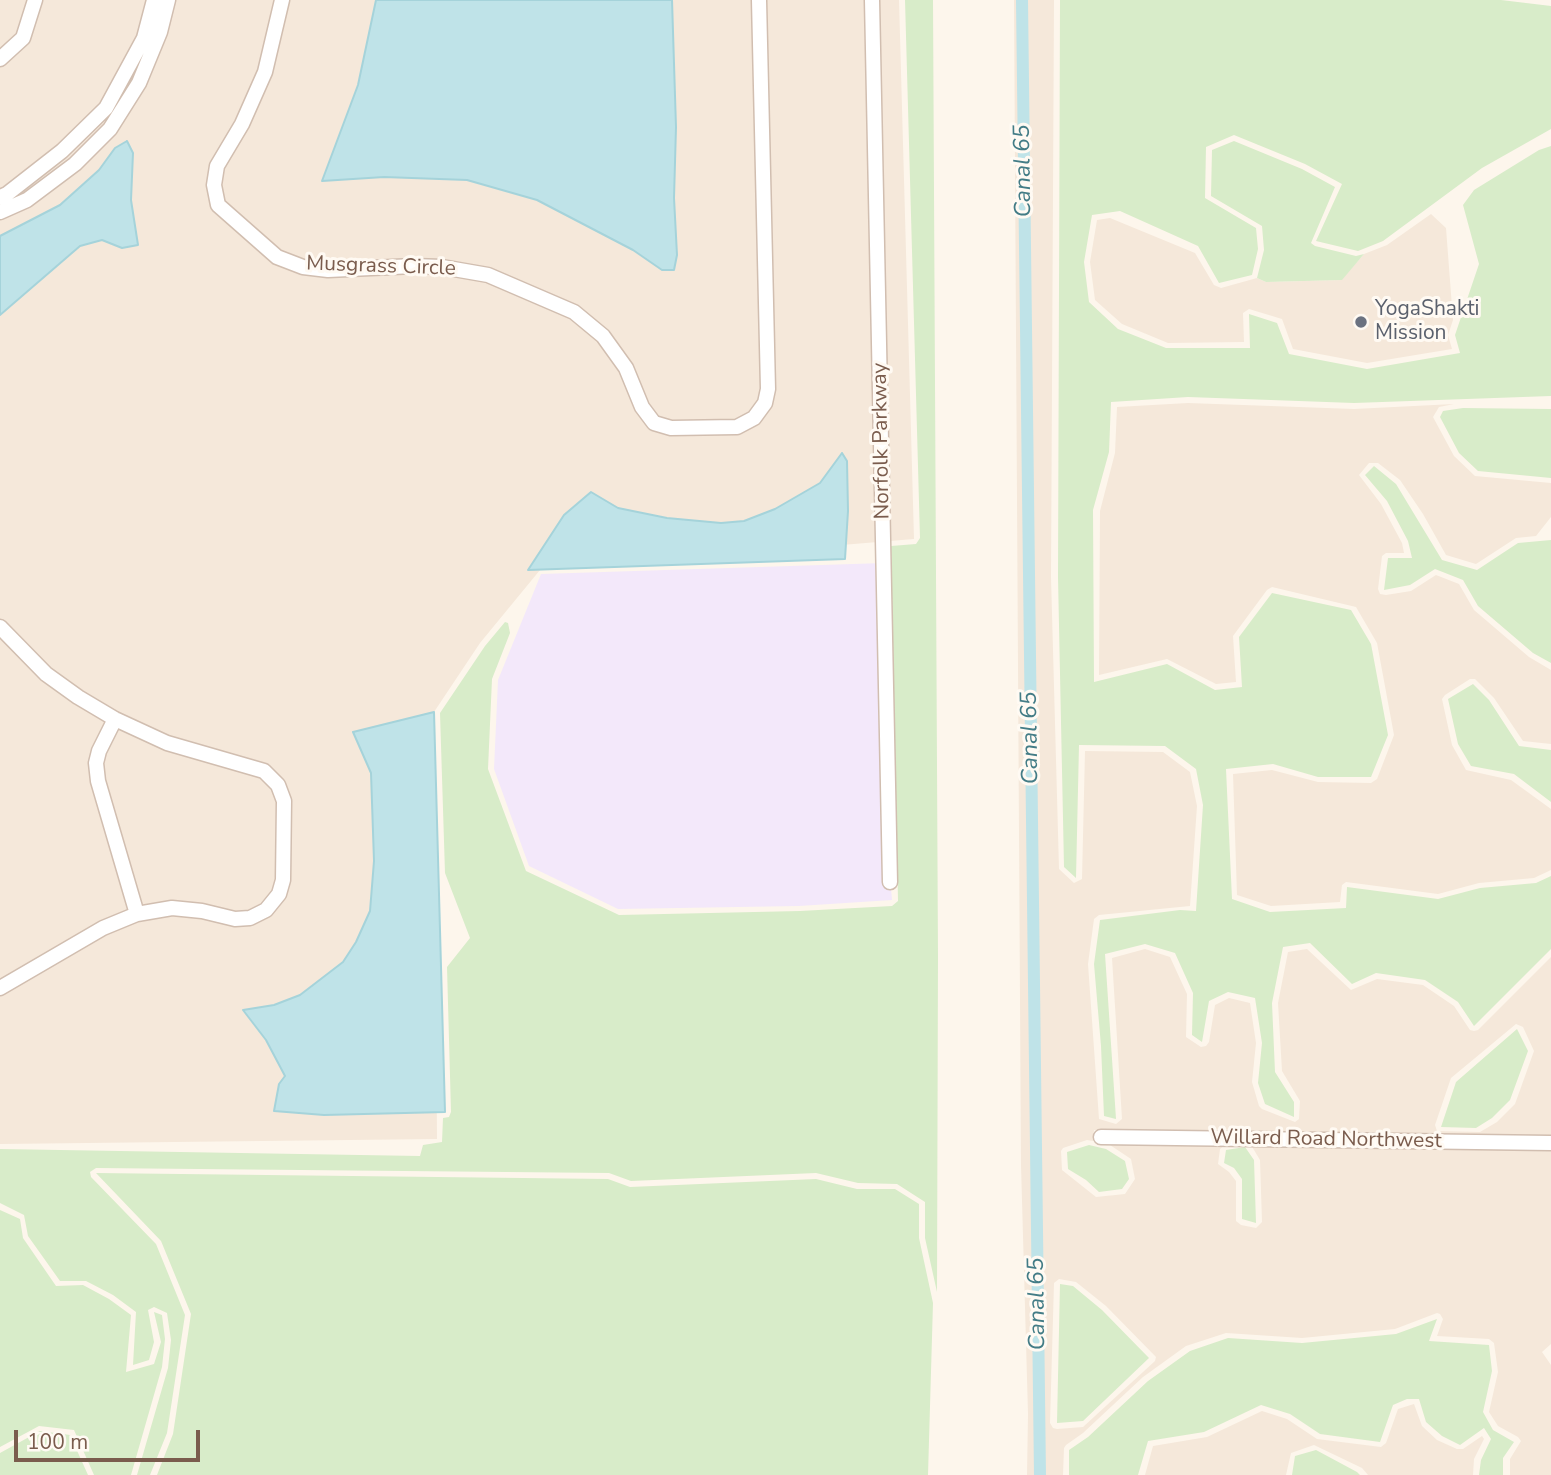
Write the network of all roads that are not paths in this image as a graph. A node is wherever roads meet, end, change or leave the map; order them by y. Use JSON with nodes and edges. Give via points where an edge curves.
{"nodes":[{"id":1,"x":36,"y":0,"type":"edge"},
{"id":2,"x":154,"y":0,"type":"edge"},
{"id":3,"x":169,"y":0,"type":"edge"},
{"id":4,"x":282,"y":0,"type":"edge"},
{"id":5,"x":759,"y":0,"type":"edge"},
{"id":6,"x":872,"y":0,"type":"edge"},
{"id":7,"x":0,"y":59,"type":"edge"},
{"id":8,"x":0,"y":197,"type":"edge"},
{"id":9,"x":0,"y":212,"type":"edge"},
{"id":10,"x":0,"y":627,"type":"edge"},
{"id":11,"x":115,"y":719,"type":"junction"},
{"id":12,"x":890,"y":882,"type":"dead end"},
{"id":13,"x":137,"y":914,"type":"junction"},
{"id":14,"x":0,"y":988,"type":"edge"},
{"id":15,"x":1101,"y":1137,"type":"dead end"},
{"id":16,"x":1551,"y":1143,"type":"edge"}],
"edges":[{"from":1,"to":7,"type":"street","via":[[23,38]]},
{"from":2,"to":8,"type":"street","via":[[144,38],[106,108],[62,151]]},
{"from":3,"to":9,"type":"street","via":[[139,83],[110,129],[75,164],[27,200]]},
{"from":4,"to":5,"type":"street","name":"Musgrass Circle","via":[[265,72],[217,166],[218,205],[277,257],[303,267],[442,267],[488,275],[574,313],[603,336],[626,368],[654,423],[671,428],[737,427],[754,418],[765,404]]},
{"from":6,"to":12,"type":"street","name":"Norfolk Parkway"},
{"from":10,"to":11,"type":"street","via":[[47,674]]},
{"from":11,"to":13,"type":"street","via":[[99,751],[98,781]]},
{"from":11,"to":13,"type":"street","via":[[167,743],[264,771],[278,785],[284,801],[283,880],[279,894],[266,909],[242,919],[172,908]]},
{"from":13,"to":14,"type":"street","via":[[103,928]]},
{"from":15,"to":16,"type":"street","name":"Willard Road Northwest"}]}
